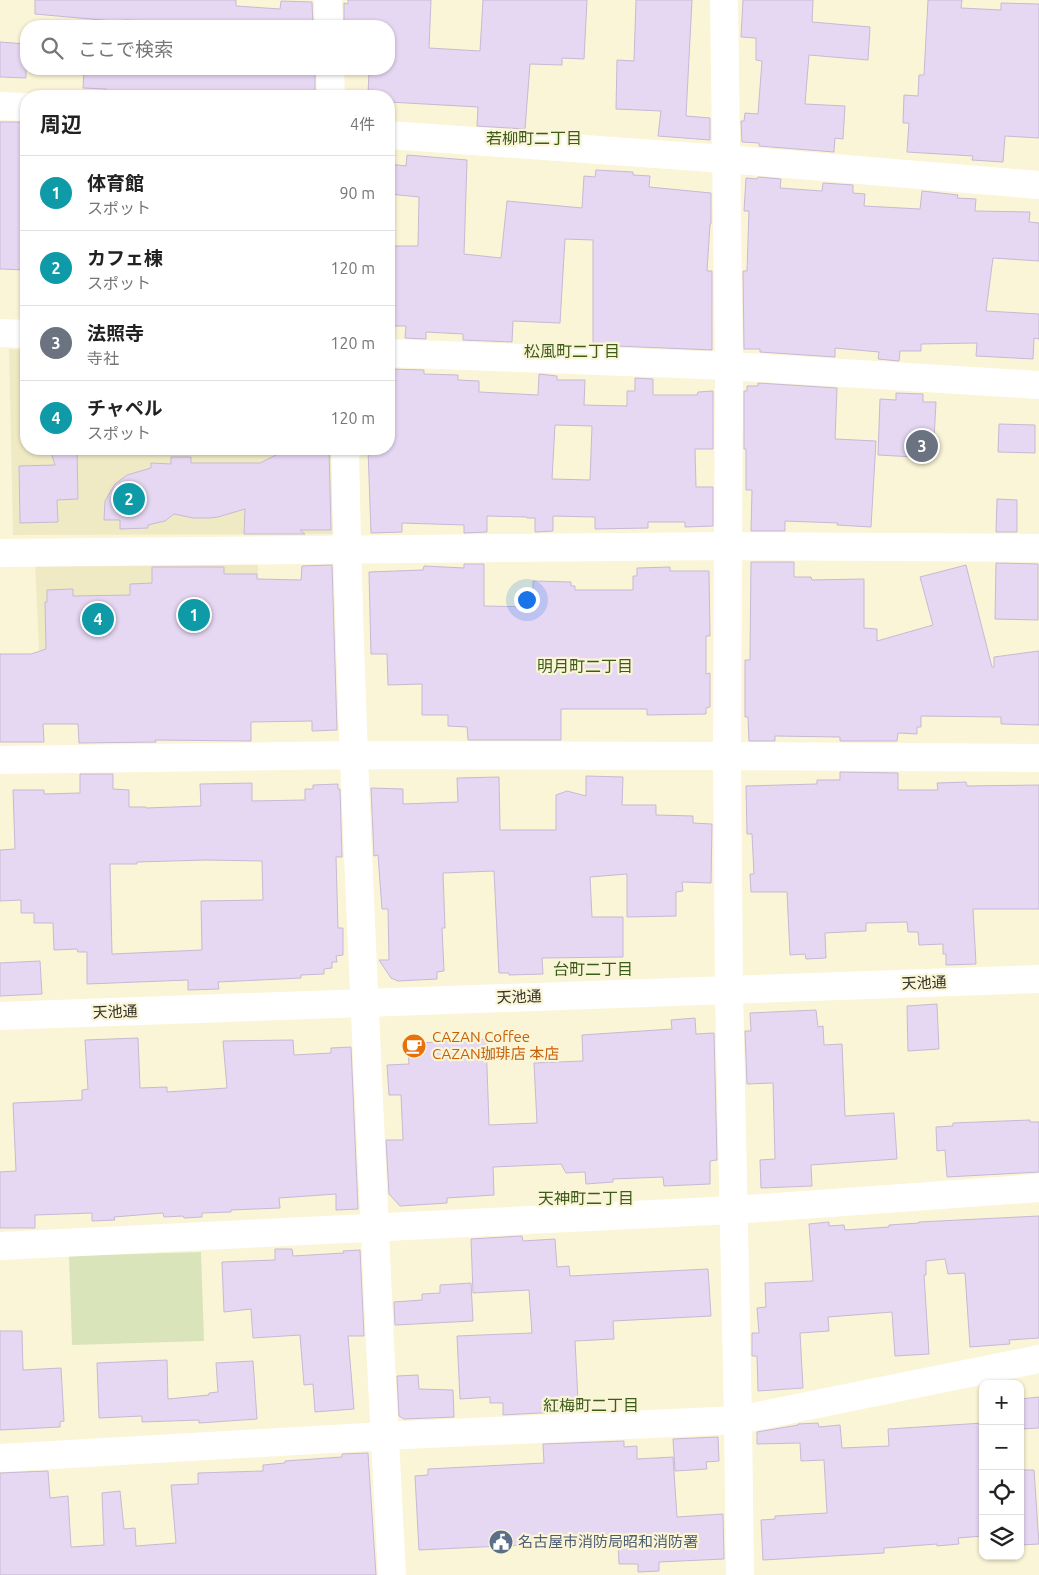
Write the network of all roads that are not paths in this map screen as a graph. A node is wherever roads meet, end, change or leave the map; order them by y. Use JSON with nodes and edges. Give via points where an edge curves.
{"nodes":[{"id":1,"x":328,"y":0,"type":"edge"},
{"id":2,"x":724,"y":0,"type":"edge"},
{"id":3,"x":329,"y":20,"type":"edge"},
{"id":4,"x":330,"y":75,"type":"edge"},
{"id":5,"x":331,"y":90,"type":"edge"},
{"id":6,"x":0,"y":106,"type":"edge"},
{"id":7,"x":20,"y":108,"type":"edge"},
{"id":8,"x":395,"y":135,"type":"edge"},
{"id":9,"x":725,"y":159,"type":"junction"},
{"id":10,"x":1039,"y":185,"type":"edge"},
{"id":11,"x":0,"y":333,"type":"edge"},
{"id":12,"x":20,"y":334,"type":"edge"},
{"id":13,"x":395,"y":353,"type":"edge"},
{"id":14,"x":728,"y":366,"type":"junction"},
{"id":15,"x":1039,"y":385,"type":"edge"},
{"id":16,"x":345,"y":455,"type":"edge"},
{"id":17,"x":728,"y":546,"type":"junction"},
{"id":18,"x":1039,"y":548,"type":"edge"},
{"id":19,"x":346,"y":550,"type":"junction"},
{"id":20,"x":0,"y":553,"type":"edge"},
{"id":21,"x":354,"y":755,"type":"junction"},
{"id":22,"x":727,"y":756,"type":"junction"},
{"id":23,"x":1039,"y":758,"type":"edge"},
{"id":24,"x":0,"y":760,"type":"edge"},
{"id":25,"x":1039,"y":979,"type":"edge"},
{"id":26,"x":729,"y":990,"type":"junction"},
{"id":27,"x":364,"y":1002,"type":"junction"},
{"id":28,"x":0,"y":1016,"type":"edge"},
{"id":29,"x":1039,"y":1188,"type":"edge"},
{"id":30,"x":734,"y":1210,"type":"junction"},
{"id":31,"x":375,"y":1228,"type":"junction"},
{"id":32,"x":0,"y":1246,"type":"edge"},
{"id":33,"x":1039,"y":1359,"type":"edge"},
{"id":34,"x":738,"y":1420,"type":"junction"},
{"id":35,"x":384,"y":1436,"type":"junction"},
{"id":36,"x":0,"y":1458,"type":"edge"},
{"id":37,"x":392,"y":1575,"type":"edge"},
{"id":38,"x":740,"y":1575,"type":"edge"}],
"edges":[{"from":1,"to":3,"type":"street"},
{"from":2,"to":9,"type":"street"},
{"from":4,"to":5,"type":"street"},
{"from":6,"to":7,"type":"street"},
{"from":8,"to":9,"type":"street"},
{"from":9,"to":10,"type":"street"},
{"from":9,"to":14,"type":"street"},
{"from":11,"to":12,"type":"street"},
{"from":13,"to":14,"type":"street"},
{"from":14,"to":15,"type":"street"},
{"from":14,"to":17,"type":"street"},
{"from":16,"to":19,"type":"street"},
{"from":17,"to":18,"type":"street"},
{"from":17,"to":19,"type":"street"},
{"from":17,"to":22,"type":"street"},
{"from":19,"to":20,"type":"street"},
{"from":19,"to":21,"type":"street"},
{"from":21,"to":22,"type":"street"},
{"from":21,"to":24,"type":"street"},
{"from":21,"to":27,"type":"street"},
{"from":22,"to":23,"type":"street"},
{"from":22,"to":26,"type":"street"},
{"from":25,"to":26,"type":"street","name":"天池通"},
{"from":26,"to":27,"type":"street","name":"天池通"},
{"from":26,"to":30,"type":"street"},
{"from":27,"to":28,"type":"street","name":"天池通"},
{"from":27,"to":31,"type":"street"},
{"from":29,"to":30,"type":"street"},
{"from":30,"to":31,"type":"street"},
{"from":30,"to":34,"type":"street"},
{"from":31,"to":32,"type":"street"},
{"from":31,"to":35,"type":"street"},
{"from":33,"to":34,"type":"street"},
{"from":34,"to":35,"type":"street"},
{"from":34,"to":38,"type":"street"},
{"from":35,"to":36,"type":"street"},
{"from":35,"to":37,"type":"street"}]}
